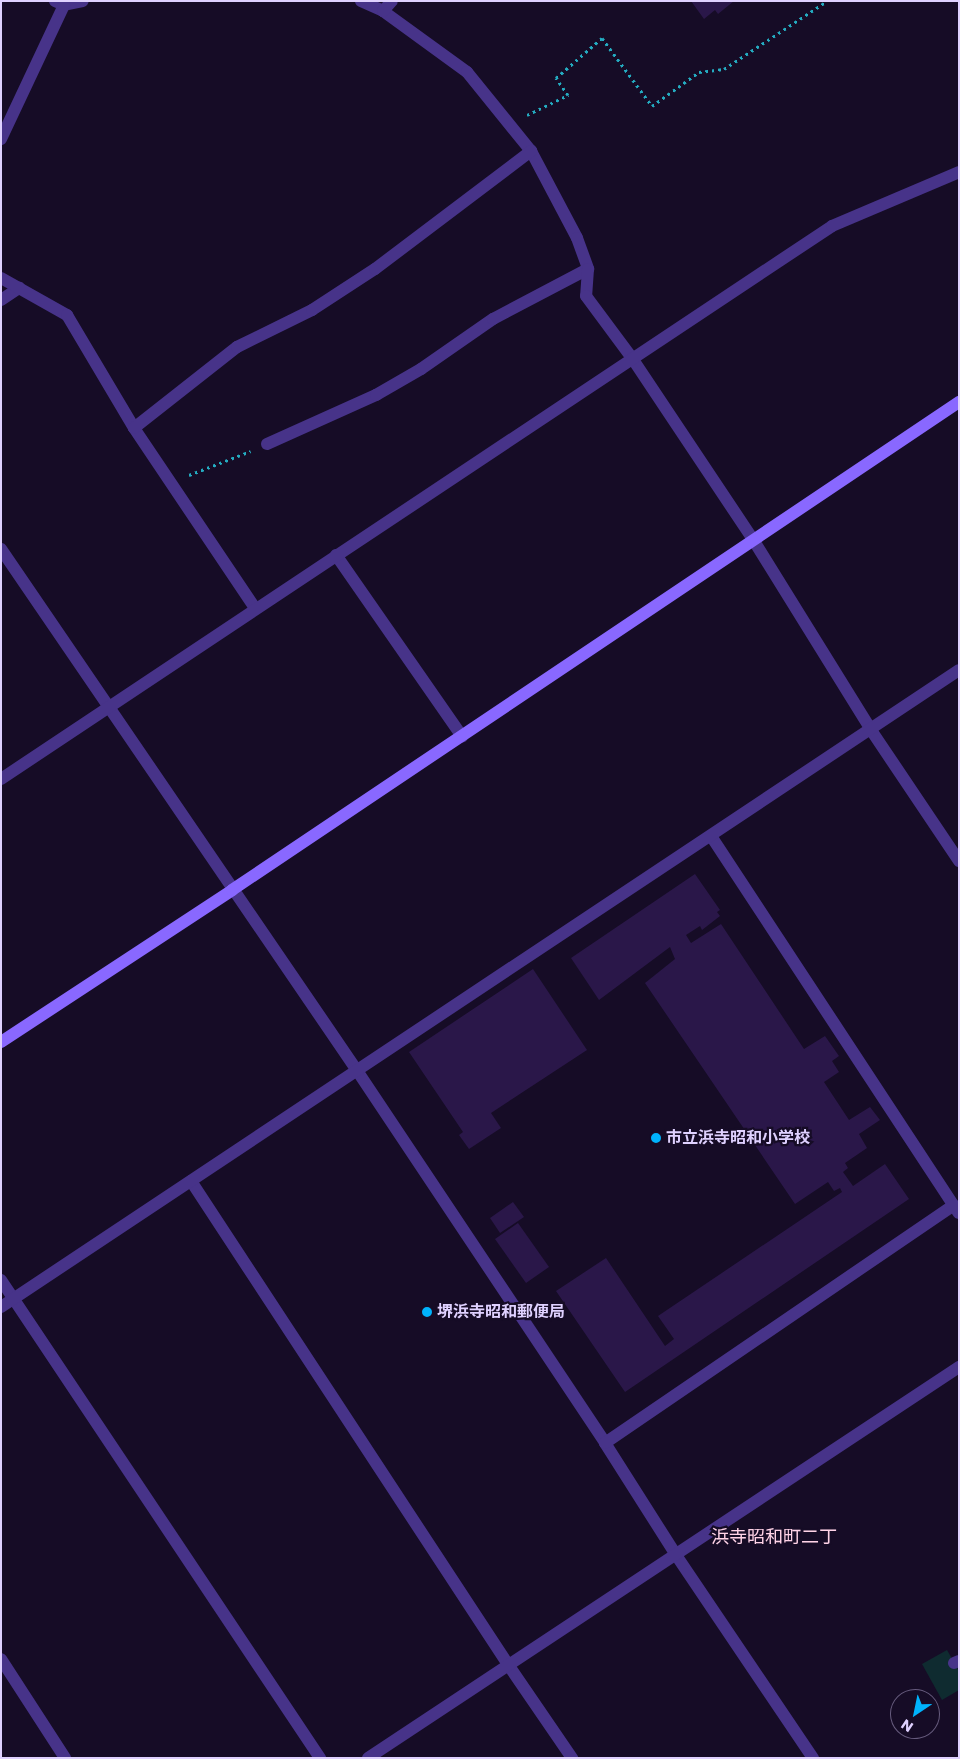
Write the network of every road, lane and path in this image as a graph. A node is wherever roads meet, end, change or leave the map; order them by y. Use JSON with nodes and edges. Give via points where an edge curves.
{"nodes":[{"id":1,"x":83,"y":1,"type":"edge"},
{"id":2,"x":361,"y":1,"type":"edge"},
{"id":3,"x":392,"y":1,"type":"edge"},
{"id":4,"x":827,"y":1,"type":"edge"},
{"id":5,"x":59,"y":3,"type":"edge"},
{"id":6,"x":383,"y":12,"type":"junction"},
{"id":7,"x":509,"y":124,"type":"junction"},
{"id":8,"x":1,"y":140,"type":"edge"},
{"id":9,"x":531,"y":151,"type":"junction"},
{"id":10,"x":959,"y":172,"type":"edge"},
{"id":11,"x":588,"y":269,"type":"junction"},
{"id":12,"x":1,"y":278,"type":"edge"},
{"id":13,"x":18,"y":288,"type":"junction"},
{"id":14,"x":1,"y":300,"type":"edge"},
{"id":15,"x":632,"y":358,"type":"junction"},
{"id":16,"x":959,"y":402,"type":"edge"},
{"id":17,"x":134,"y":428,"type":"junction"},
{"id":18,"x":268,"y":444,"type":"joint"},
{"id":19,"x":170,"y":482,"type":"junction"},
{"id":20,"x":754,"y":541,"type":"junction"},
{"id":21,"x":1,"y":549,"type":"edge"},
{"id":22,"x":336,"y":555,"type":"junction"},
{"id":23,"x":254,"y":608,"type":"junction"},
{"id":24,"x":959,"y":670,"type":"edge"},
{"id":25,"x":109,"y":707,"type":"junction"},
{"id":26,"x":871,"y":730,"type":"junction"},
{"id":27,"x":462,"y":736,"type":"junction"},
{"id":28,"x":1,"y":779,"type":"edge"},
{"id":29,"x":710,"y":836,"type":"junction"},
{"id":30,"x":959,"y":861,"type":"edge"},
{"id":31,"x":232,"y":890,"type":"junction"},
{"id":32,"x":1,"y":1042,"type":"edge"},
{"id":33,"x":358,"y":1072,"type":"junction"},
{"id":34,"x":191,"y":1182,"type":"junction"},
{"id":35,"x":956,"y":1209,"type":"edge"},
{"id":36,"x":1,"y":1280,"type":"edge"},
{"id":37,"x":14,"y":1299,"type":"junction"},
{"id":38,"x":1,"y":1307,"type":"edge"},
{"id":39,"x":959,"y":1367,"type":"edge"},
{"id":40,"x":605,"y":1443,"type":"junction"},
{"id":41,"x":676,"y":1555,"type":"junction"},
{"id":42,"x":1,"y":1659,"type":"edge"},
{"id":43,"x":509,"y":1666,"type":"junction"},
{"id":44,"x":65,"y":1758,"type":"edge"},
{"id":45,"x":320,"y":1758,"type":"edge"},
{"id":46,"x":368,"y":1758,"type":"edge"},
{"id":47,"x":572,"y":1758,"type":"edge"},
{"id":48,"x":813,"y":1758,"type":"edge"}],
"edges":[{"from":1,"to":5,"type":"street"},
{"from":2,"to":6,"type":"street"},
{"from":3,"to":6,"type":"street"},
{"from":4,"to":7,"type":"path","via":[[724,69],[699,72],[652,106],[602,38],[556,78],[568,95]]},
{"from":5,"to":8,"type":"street"},
{"from":6,"to":7,"type":"street","via":[[467,72]]},
{"from":7,"to":9,"type":"street"},
{"from":9,"to":11,"type":"street","via":[[577,238]]},
{"from":9,"to":17,"type":"street","via":[[375,269],[312,310],[237,347]]},
{"from":10,"to":15,"type":"street","via":[[832,226]]},
{"from":11,"to":15,"type":"street","via":[[586,296]]},
{"from":11,"to":18,"type":"street","via":[[493,319],[376,395]]},
{"from":12,"to":13,"type":"street"},
{"from":13,"to":14,"type":"street"},
{"from":13,"to":17,"type":"street","via":[[67,315]]},
{"from":15,"to":20,"type":"street"},
{"from":15,"to":22,"type":"street"},
{"from":16,"to":20,"type":"street"},
{"from":17,"to":19,"type":"street"},
{"from":18,"to":19,"type":"path"},
{"from":19,"to":23,"type":"street"},
{"from":20,"to":26,"type":"street"},
{"from":20,"to":27,"type":"street"},
{"from":21,"to":25,"type":"street"},
{"from":22,"to":23,"type":"street"},
{"from":22,"to":27,"type":"street"},
{"from":23,"to":25,"type":"street"},
{"from":24,"to":26,"type":"street"},
{"from":25,"to":28,"type":"street"},
{"from":25,"to":31,"type":"street"},
{"from":26,"to":29,"type":"street"},
{"from":26,"to":30,"type":"street"},
{"from":27,"to":31,"type":"street"},
{"from":29,"to":33,"type":"street"},
{"from":29,"to":35,"type":"street"},
{"from":31,"to":32,"type":"street"},
{"from":31,"to":33,"type":"street"},
{"from":33,"to":34,"type":"street"},
{"from":33,"to":40,"type":"street"},
{"from":34,"to":37,"type":"street"},
{"from":34,"to":43,"type":"street"},
{"from":35,"to":40,"type":"street"},
{"from":36,"to":37,"type":"street"},
{"from":37,"to":38,"type":"street"},
{"from":37,"to":45,"type":"street"},
{"from":39,"to":41,"type":"street"},
{"from":40,"to":41,"type":"street"},
{"from":41,"to":43,"type":"street"},
{"from":41,"to":48,"type":"street"},
{"from":42,"to":44,"type":"street"},
{"from":43,"to":46,"type":"street"},
{"from":43,"to":47,"type":"street"}]}
